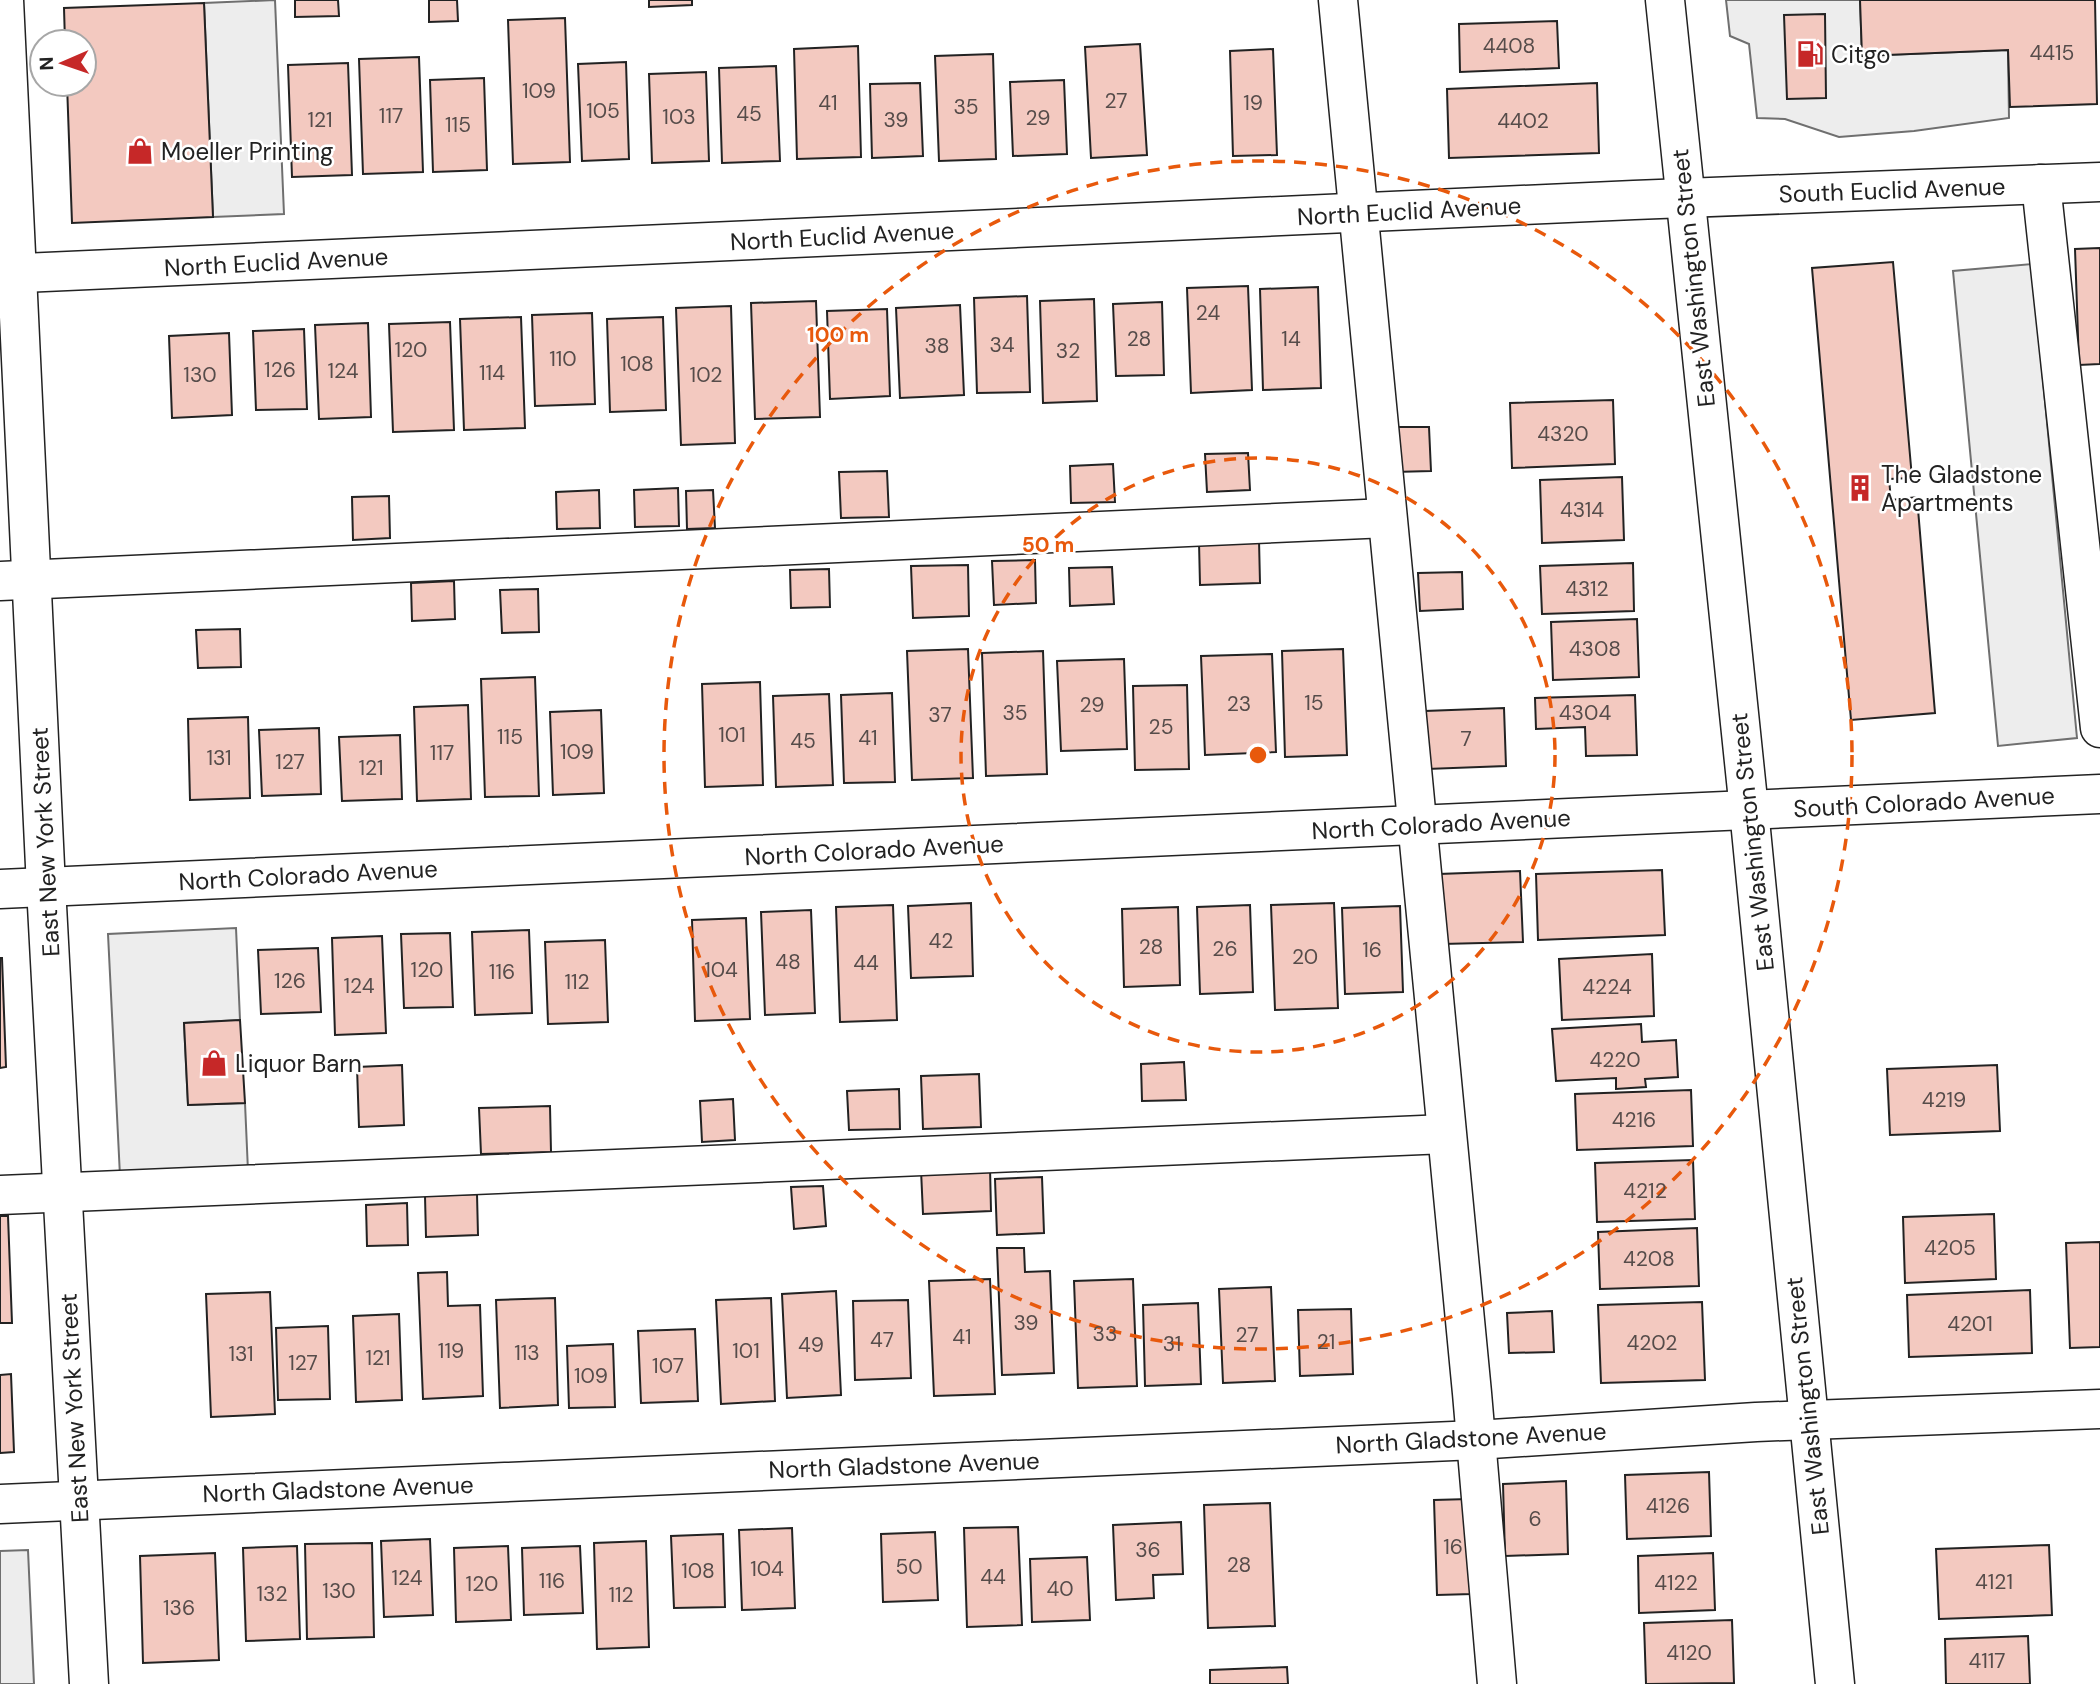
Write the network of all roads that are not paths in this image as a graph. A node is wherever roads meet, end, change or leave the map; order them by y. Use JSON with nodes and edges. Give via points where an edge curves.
{"nodes":[{"id":1,"x":4,"y":0,"type":"edge"},
{"id":2,"x":1338,"y":0,"type":"edge"},
{"id":3,"x":1665,"y":0,"type":"edge"},
{"id":4,"x":2100,"y":181,"type":"edge"},
{"id":5,"x":2041,"y":184,"type":"junction"},
{"id":6,"x":1685,"y":198,"type":"junction"},
{"id":7,"x":1358,"y":213,"type":"junction"},
{"id":8,"x":8,"y":274,"type":"edge"},
{"id":9,"x":1387,"y":518,"type":"junction"},
{"id":10,"x":16,"y":580,"type":"edge"},
{"id":11,"x":2100,"y":728,"type":"edge"},
{"id":12,"x":2100,"y":794,"type":"edge"},
{"id":13,"x":1749,"y":810,"type":"junction"},
{"id":14,"x":1418,"y":825,"type":"junction"},
{"id":15,"x":46,"y":887,"type":"junction"},
{"id":16,"x":0,"y":889,"type":"edge"},
{"id":17,"x":1446,"y":1134,"type":"junction"},
{"id":18,"x":64,"y":1193,"type":"junction"},
{"id":19,"x":0,"y":1195,"type":"edge"},
{"id":20,"x":2100,"y":1409,"type":"edge"},
{"id":21,"x":1808,"y":1421,"type":"junction"},
{"id":22,"x":1476,"y":1440,"type":"junction"},
{"id":23,"x":79,"y":1501,"type":"junction"},
{"id":24,"x":0,"y":1504,"type":"edge"},
{"id":25,"x":89,"y":1684,"type":"edge"},
{"id":26,"x":1497,"y":1684,"type":"edge"},
{"id":27,"x":1835,"y":1684,"type":"edge"}],
"edges":[{"from":1,"to":8,"type":"street","name":"East New York Street"},
{"from":2,"to":7,"type":"street"},
{"from":3,"to":6,"type":"street","name":"East Washington Street"},
{"from":4,"to":5,"type":"street","name":"South Euclid Avenue"},
{"from":5,"to":6,"type":"street","name":"South Euclid Avenue"},
{"from":5,"to":11,"type":"street"},
{"from":6,"to":7,"type":"street","name":"North Euclid Avenue"},
{"from":6,"to":13,"type":"street","name":"East Washington Street"},
{"from":7,"to":8,"type":"street","name":"North Euclid Avenue"},
{"from":7,"to":9,"type":"street"},
{"from":8,"to":10,"type":"street","name":"East New York Street"},
{"from":9,"to":10,"type":"street"},
{"from":9,"to":14,"type":"street"},
{"from":10,"to":15,"type":"street","name":"East New York Street"},
{"from":12,"to":13,"type":"street","name":"South Colorado Avenue"},
{"from":13,"to":14,"type":"street","name":"North Colorado Avenue"},
{"from":13,"to":21,"type":"street","name":"East Washington Street"},
{"from":14,"to":15,"type":"street","name":"North Colorado Avenue"},
{"from":14,"to":17,"type":"street"},
{"from":15,"to":16,"type":"street","name":"North Colorado Avenue"},
{"from":15,"to":18,"type":"street","name":"East New York Street"},
{"from":17,"to":18,"type":"street"},
{"from":17,"to":22,"type":"street"},
{"from":18,"to":19,"type":"street"},
{"from":18,"to":23,"type":"street","name":"East New York Street"},
{"from":20,"to":21,"type":"street","name":"North Gladstone Avenue"},
{"from":21,"to":22,"type":"street","name":"North Gladstone Avenue"},
{"from":21,"to":27,"type":"street","name":"East Washington Street"},
{"from":22,"to":23,"type":"street","name":"North Gladstone Avenue"},
{"from":22,"to":26,"type":"street"},
{"from":23,"to":24,"type":"street","name":"North Gladstone Avenue"},
{"from":23,"to":25,"type":"street","name":"East New York Street"}]}
